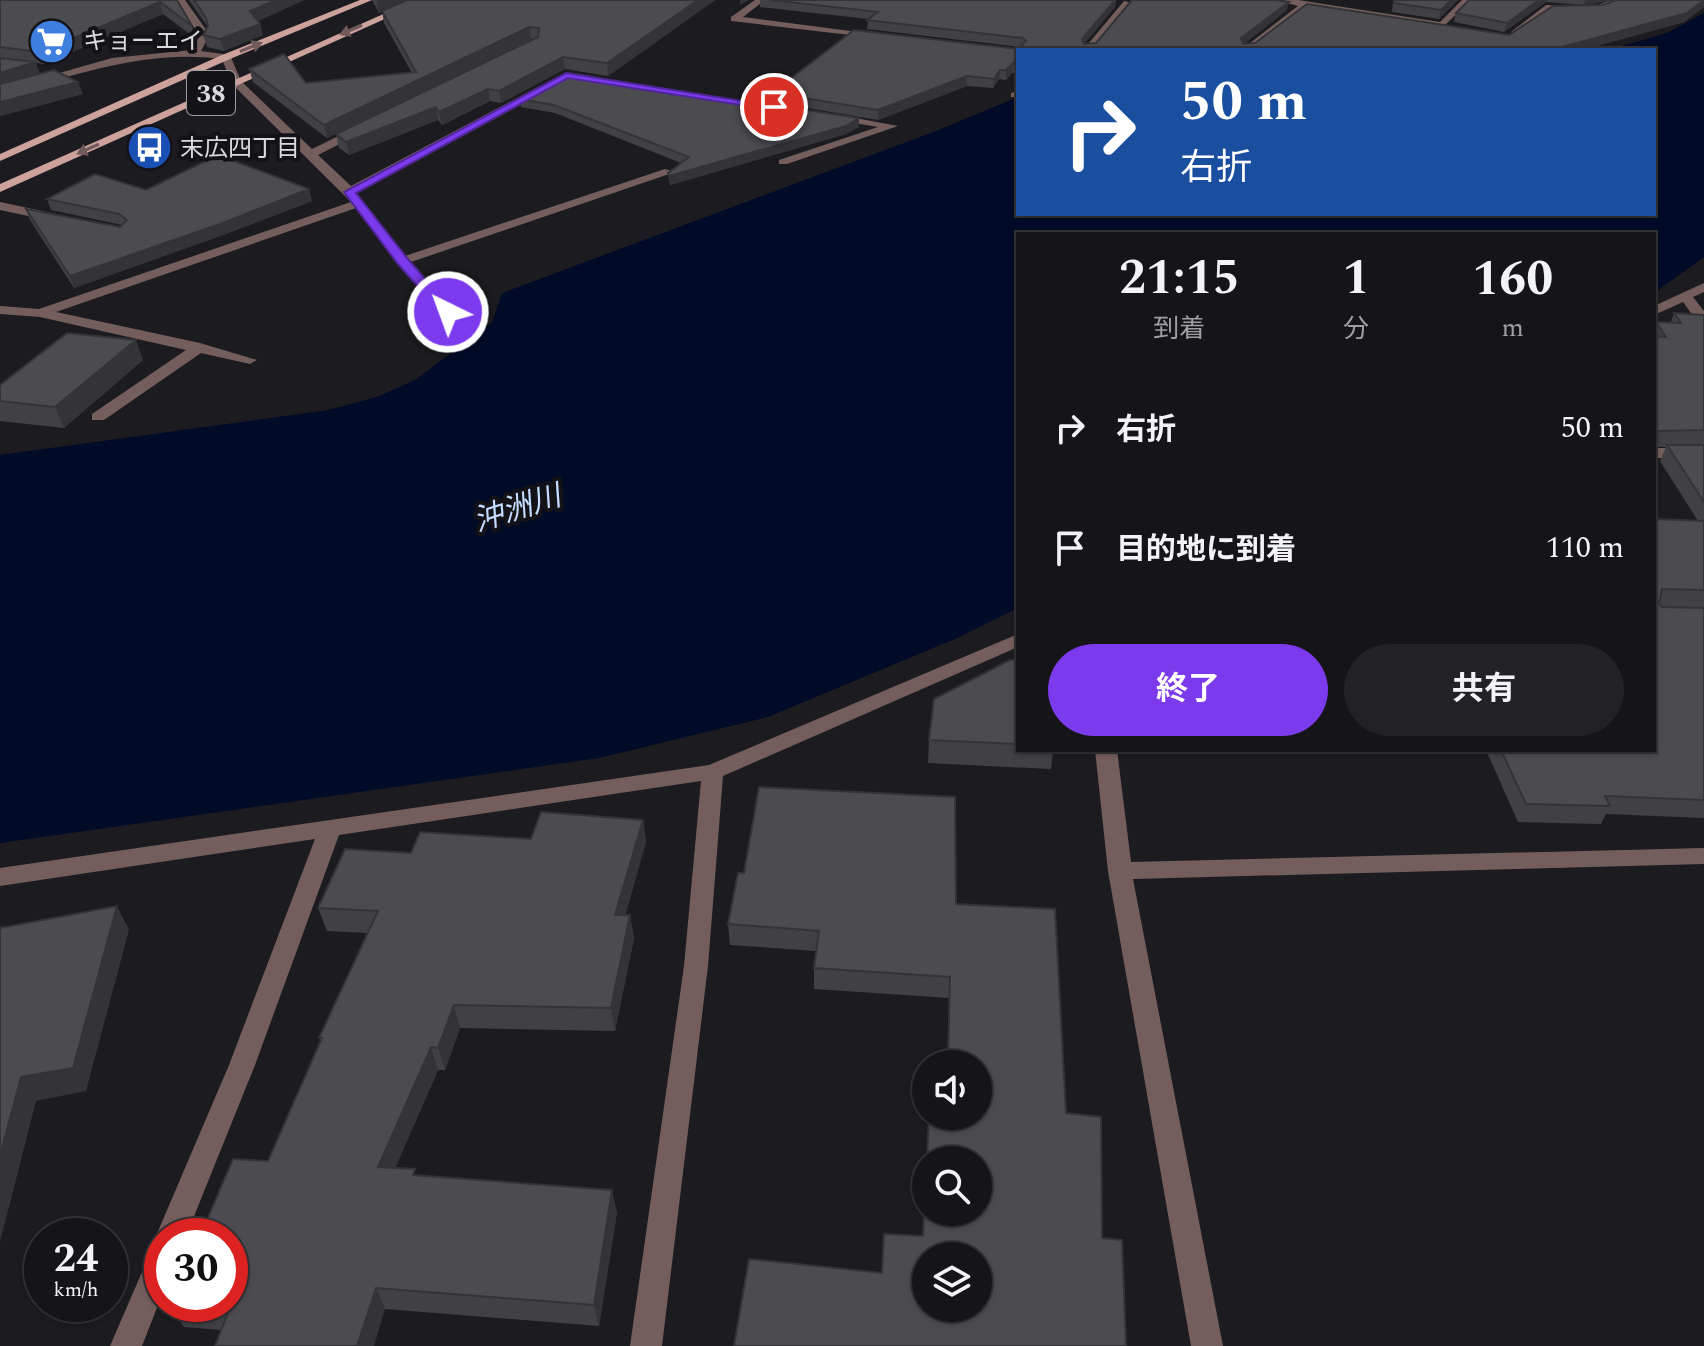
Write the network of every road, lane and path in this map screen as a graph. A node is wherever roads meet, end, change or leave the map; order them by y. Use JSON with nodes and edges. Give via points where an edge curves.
{"nodes":[{"id":1,"x":181,"y":0,"type":"edge"},
{"id":2,"x":368,"y":0,"type":"edge"},
{"id":3,"x":423,"y":0,"type":"edge"},
{"id":4,"x":761,"y":0,"type":"edge"},
{"id":5,"x":1280,"y":0,"type":"edge"},
{"id":6,"x":1467,"y":0,"type":"edge"},
{"id":7,"x":1617,"y":0,"type":"edge"},
{"id":8,"x":1113,"y":1,"type":"edge"},
{"id":9,"x":1306,"y":4,"type":"junction"},
{"id":10,"x":1440,"y":25,"type":"junction"},
{"id":11,"x":1455,"y":27,"type":"edge"},
{"id":12,"x":892,"y":37,"type":"edge"},
{"id":13,"x":1507,"y":38,"type":"edge"},
{"id":14,"x":1090,"y":48,"type":"edge"},
{"id":15,"x":1249,"y":48,"type":"edge"},
{"id":16,"x":196,"y":51,"type":"junction"},
{"id":17,"x":226,"y":57,"type":"junction"},
{"id":18,"x":42,"y":69,"type":"edge"},
{"id":19,"x":69,"y":72,"type":"junction"},
{"id":20,"x":236,"y":82,"type":"junction"},
{"id":21,"x":553,"y":83,"type":"edge"},
{"id":22,"x":0,"y":93,"type":"edge"},
{"id":23,"x":815,"y":114,"type":"edge"},
{"id":24,"x":368,"y":125,"type":"edge"},
{"id":25,"x":313,"y":153,"type":"junction"},
{"id":26,"x":0,"y":158,"type":"edge"},
{"id":27,"x":783,"y":162,"type":"edge"},
{"id":28,"x":669,"y":172,"type":"edge"},
{"id":29,"x":0,"y":188,"type":"edge"},
{"id":30,"x":353,"y":198,"type":"junction"},
{"id":31,"x":0,"y":206,"type":"edge"},
{"id":32,"x":61,"y":219,"type":"edge"},
{"id":33,"x":402,"y":261,"type":"junction"},
{"id":34,"x":1704,"y":287,"type":"edge"},
{"id":35,"x":1685,"y":296,"type":"junction"},
{"id":36,"x":0,"y":310,"type":"edge"},
{"id":37,"x":1656,"y":310,"type":"edge"},
{"id":38,"x":448,"y":312,"type":"dead end"},
{"id":39,"x":40,"y":313,"type":"junction"},
{"id":40,"x":1704,"y":321,"type":"edge"},
{"id":41,"x":200,"y":347,"type":"junction"},
{"id":42,"x":250,"y":360,"type":"dead end"},
{"id":43,"x":98,"y":417,"type":"dead end"},
{"id":44,"x":1656,"y":453,"type":"edge"},
{"id":45,"x":1704,"y":453,"type":"edge"},
{"id":46,"x":1016,"y":641,"type":"edge"},
{"id":47,"x":1106,"y":752,"type":"edge"},
{"id":48,"x":713,"y":772,"type":"junction"},
{"id":49,"x":330,"y":828,"type":"junction"},
{"id":50,"x":1704,"y":856,"type":"edge"},
{"id":51,"x":1120,"y":871,"type":"junction"},
{"id":52,"x":0,"y":877,"type":"edge"},
{"id":53,"x":178,"y":1218,"type":"edge"},
{"id":54,"x":144,"y":1302,"type":"edge"},
{"id":55,"x":126,"y":1346,"type":"edge"},
{"id":56,"x":646,"y":1346,"type":"edge"},
{"id":57,"x":1207,"y":1346,"type":"edge"}],
"edges":[{"from":1,"to":16,"type":"street","via":[[204,36]]},
{"from":17,"to":2,"type":"main road","number":"38","one_way":true},
{"from":3,"to":20,"type":"main road","number":"38","one_way":true},
{"from":4,"to":12,"type":"street","via":[[734,19]]},
{"from":5,"to":9,"type":"street"},
{"from":6,"to":10,"type":"street"},
{"from":7,"to":13,"type":"street","via":[[1604,10],[1549,7]]},
{"from":8,"to":14,"type":"street","via":[[1132,3]]},
{"from":9,"to":10,"type":"street"},
{"from":9,"to":15,"type":"street"},
{"from":10,"to":11,"type":"street"},
{"from":16,"to":17,"type":"street"},
{"from":16,"to":19,"type":"street"},
{"from":17,"to":20,"type":"street"},
{"from":17,"to":26,"type":"main road","number":"38"},
{"from":18,"to":19,"type":"street"},
{"from":19,"to":22,"type":"street"},
{"from":20,"to":25,"type":"street"},
{"from":20,"to":29,"type":"main road","number":"38","one_way":true},
{"from":21,"to":30,"type":"street"},
{"from":23,"to":27,"type":"street","via":[[892,126]]},
{"from":24,"to":25,"type":"street"},
{"from":25,"to":30,"type":"street"},
{"from":28,"to":33,"type":"street"},
{"from":30,"to":33,"type":"street"},
{"from":30,"to":39,"type":"street"},
{"from":31,"to":32,"type":"street"},
{"from":33,"to":38,"type":"street"},
{"from":34,"to":35,"type":"street"},
{"from":35,"to":37,"type":"street"},
{"from":35,"to":40,"type":"street"},
{"from":36,"to":39,"type":"street"},
{"from":39,"to":41,"type":"street"},
{"from":41,"to":42,"type":"street"},
{"from":41,"to":43,"type":"street"},
{"from":44,"to":45,"type":"street"},
{"from":46,"to":48,"type":"street"},
{"from":47,"to":51,"type":"street"},
{"from":48,"to":49,"type":"street"},
{"from":48,"to":56,"type":"street","via":[[696,966]]},
{"from":49,"to":52,"type":"street"},
{"from":49,"to":53,"type":"street"},
{"from":50,"to":51,"type":"street"},
{"from":51,"to":57,"type":"street"},
{"from":54,"to":55,"type":"street"}]}
